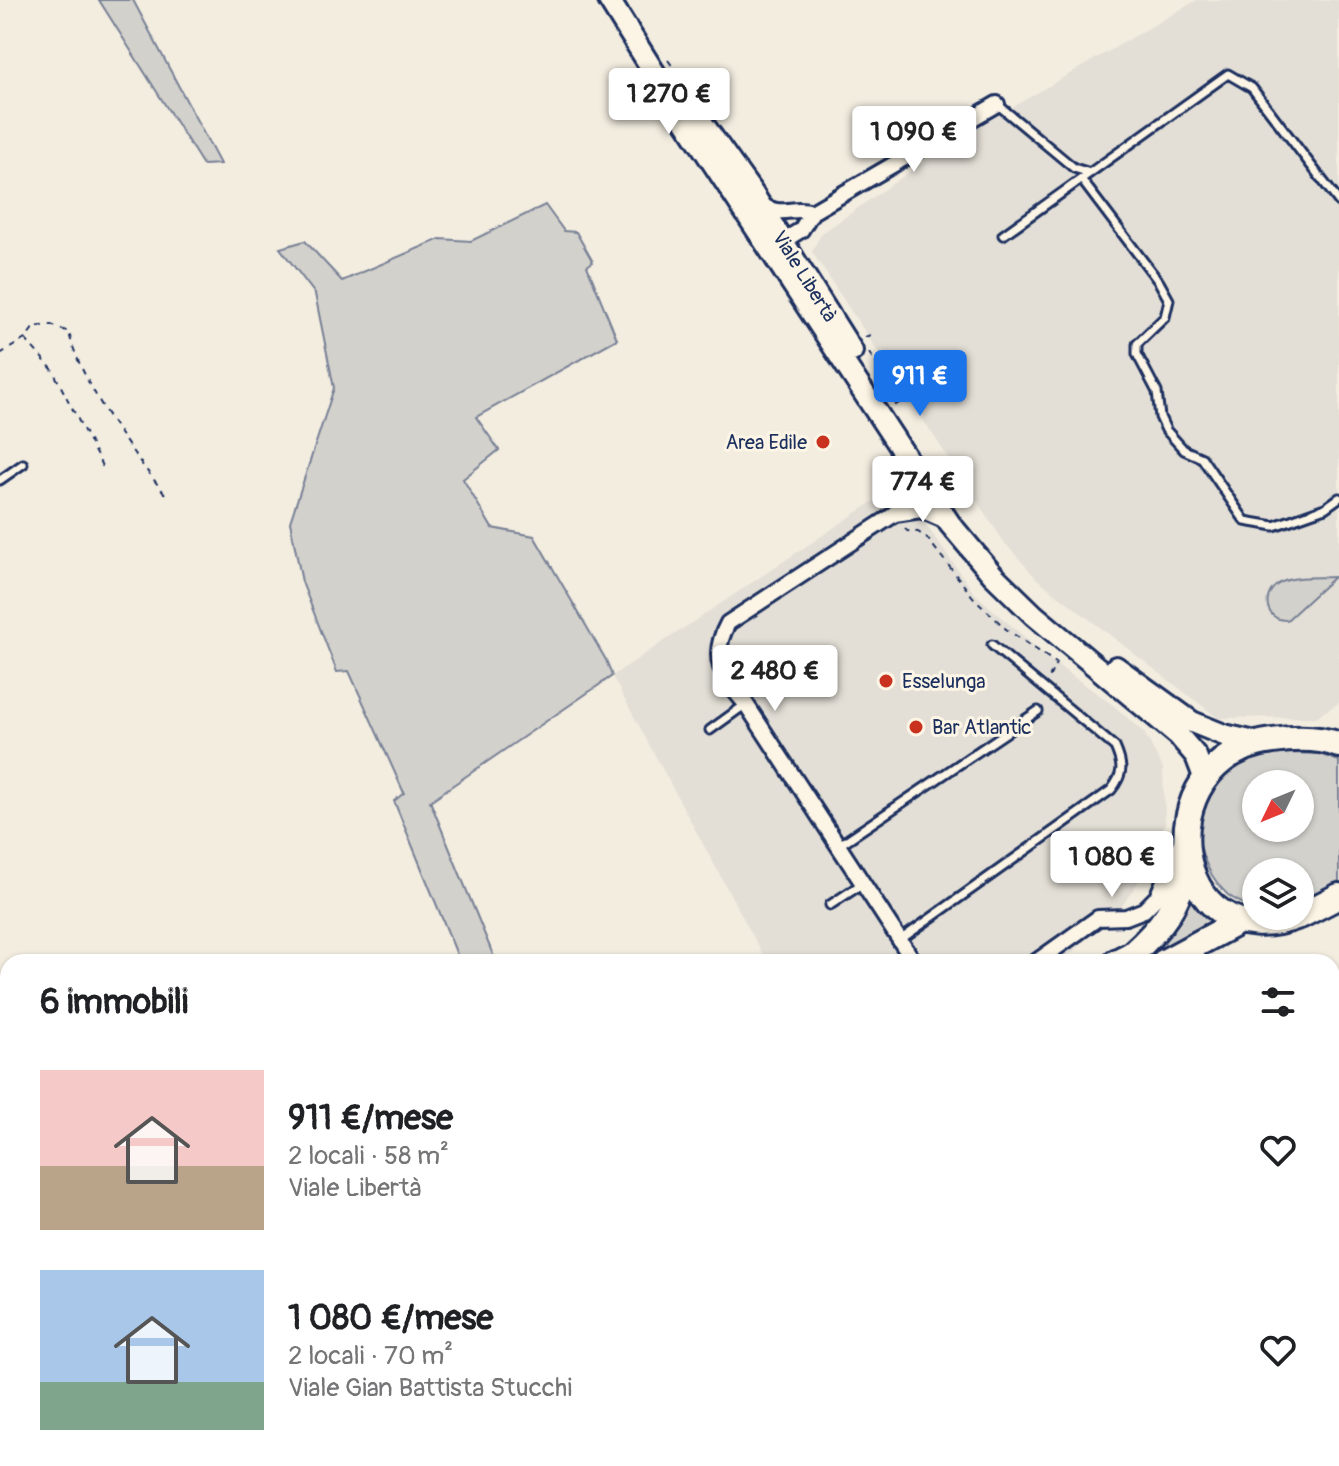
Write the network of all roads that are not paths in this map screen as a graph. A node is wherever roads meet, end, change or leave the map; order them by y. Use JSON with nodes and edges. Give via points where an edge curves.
{"nodes":[{"id":1,"x":609,"y":0,"type":"edge"},
{"id":2,"x":997,"y":104,"type":"joint"},
{"id":3,"x":1090,"y":173,"type":"junction"},
{"id":4,"x":1081,"y":179,"type":"junction"},
{"id":5,"x":1339,"y":202,"type":"edge"},
{"id":6,"x":749,"y":204,"type":"junction"},
{"id":7,"x":812,"y":212,"type":"junction"},
{"id":8,"x":1003,"y":235,"type":"dead end"},
{"id":9,"x":766,"y":242,"type":"junction"},
{"id":10,"x":909,"y":463,"type":"junction"},
{"id":11,"x":23,"y":464,"type":"dead end"},
{"id":12,"x":0,"y":480,"type":"edge"},
{"id":13,"x":1339,"y":498,"type":"edge"},
{"id":14,"x":895,"y":514,"type":"junction"},
{"id":15,"x":950,"y":524,"type":"junction"},
{"id":16,"x":992,"y":645,"type":"dead end"},
{"id":17,"x":746,"y":704,"type":"junction"},
{"id":18,"x":1038,"y":711,"type":"dead end"},
{"id":19,"x":1339,"y":725,"type":"edge"},
{"id":20,"x":710,"y":730,"type":"dead end"},
{"id":21,"x":1314,"y":739,"type":"junction"},
{"id":22,"x":1259,"y":743,"type":"junction"},
{"id":23,"x":1339,"y":745,"type":"edge"},
{"id":24,"x":1204,"y":777,"type":"junction"},
{"id":25,"x":1186,"y":832,"type":"junction"},
{"id":26,"x":838,"y":846,"type":"junction"},
{"id":27,"x":1188,"y":866,"type":"junction"},
{"id":28,"x":863,"y":884,"type":"junction"},
{"id":29,"x":1339,"y":896,"type":"edge"},
{"id":30,"x":830,"y":905,"type":"dead end"},
{"id":31,"x":1314,"y":909,"type":"edge"},
{"id":32,"x":1240,"y":921,"type":"joint"},
{"id":33,"x":900,"y":940,"type":"junction"},
{"id":34,"x":909,"y":954,"type":"edge"},
{"id":35,"x":1047,"y":954,"type":"edge"},
{"id":36,"x":1129,"y":954,"type":"edge"},
{"id":37,"x":1179,"y":954,"type":"edge"}],
"edges":[{"from":1,"to":6,"type":"main road","name":"Viale Libertà","via":[[678,91]]},
{"from":2,"to":3,"type":"lane","via":[[1074,168]]},
{"from":2,"to":7,"type":"street"},
{"from":3,"to":4,"type":"lane"},
{"from":3,"to":5,"type":"lane","via":[[1228,74],[1252,88]]},
{"from":4,"to":8,"type":"lane"},
{"from":4,"to":13,"type":"lane","via":[[1169,300],[1165,317],[1137,344],[1166,430],[1184,450],[1202,458],[1245,521],[1274,526]]},
{"from":6,"to":7,"type":"street","via":[[774,212]]},
{"from":6,"to":9,"type":"main road","name":"Viale Libertà"},
{"from":7,"to":9,"type":"street","via":[[801,230]]},
{"from":9,"to":10,"type":"main road","name":"Viale Libertà"},
{"from":9,"to":22,"type":"main road","name":"Viale Libertà","via":[[990,555],[1062,626],[1182,716]]},
{"from":10,"to":14,"type":"street","via":[[908,487]]},
{"from":10,"to":15,"type":"main road","name":"Viale Libertà"},
{"from":11,"to":12,"type":"lane"},
{"from":14,"to":15,"type":"street","via":[[929,511]]},
{"from":14,"to":17,"type":"street","via":[[728,623],[718,650],[722,673]]},
{"from":15,"to":24,"type":"main road","name":"Viale Libertà","via":[[1034,615],[1178,735],[1196,756]]},
{"from":16,"to":33,"type":"lane","via":[[1115,747],[1123,764],[1120,779]]},
{"from":17,"to":20,"type":"lane"},
{"from":17,"to":26,"type":"street"},
{"from":18,"to":26,"type":"lane"},
{"from":19,"to":21,"type":"main road"},
{"from":21,"to":22,"type":"main road"},
{"from":21,"to":23,"type":"main road"},
{"from":22,"to":24,"type":"main road","via":[[1226,757]]},
{"from":24,"to":25,"type":"main road"},
{"from":25,"to":27,"type":"main road"},
{"from":25,"to":35,"type":"street","via":[[1157,897],[1144,910],[1098,918]]},
{"from":26,"to":28,"type":"street"},
{"from":27,"to":32,"type":"main road","via":[[1207,900]]},
{"from":27,"to":36,"type":"main road","via":[[1173,909]]},
{"from":28,"to":30,"type":"lane"},
{"from":28,"to":33,"type":"street"},
{"from":29,"to":31,"type":"main road"},
{"from":32,"to":37,"type":"main road"},
{"from":33,"to":34,"type":"street"}]}
